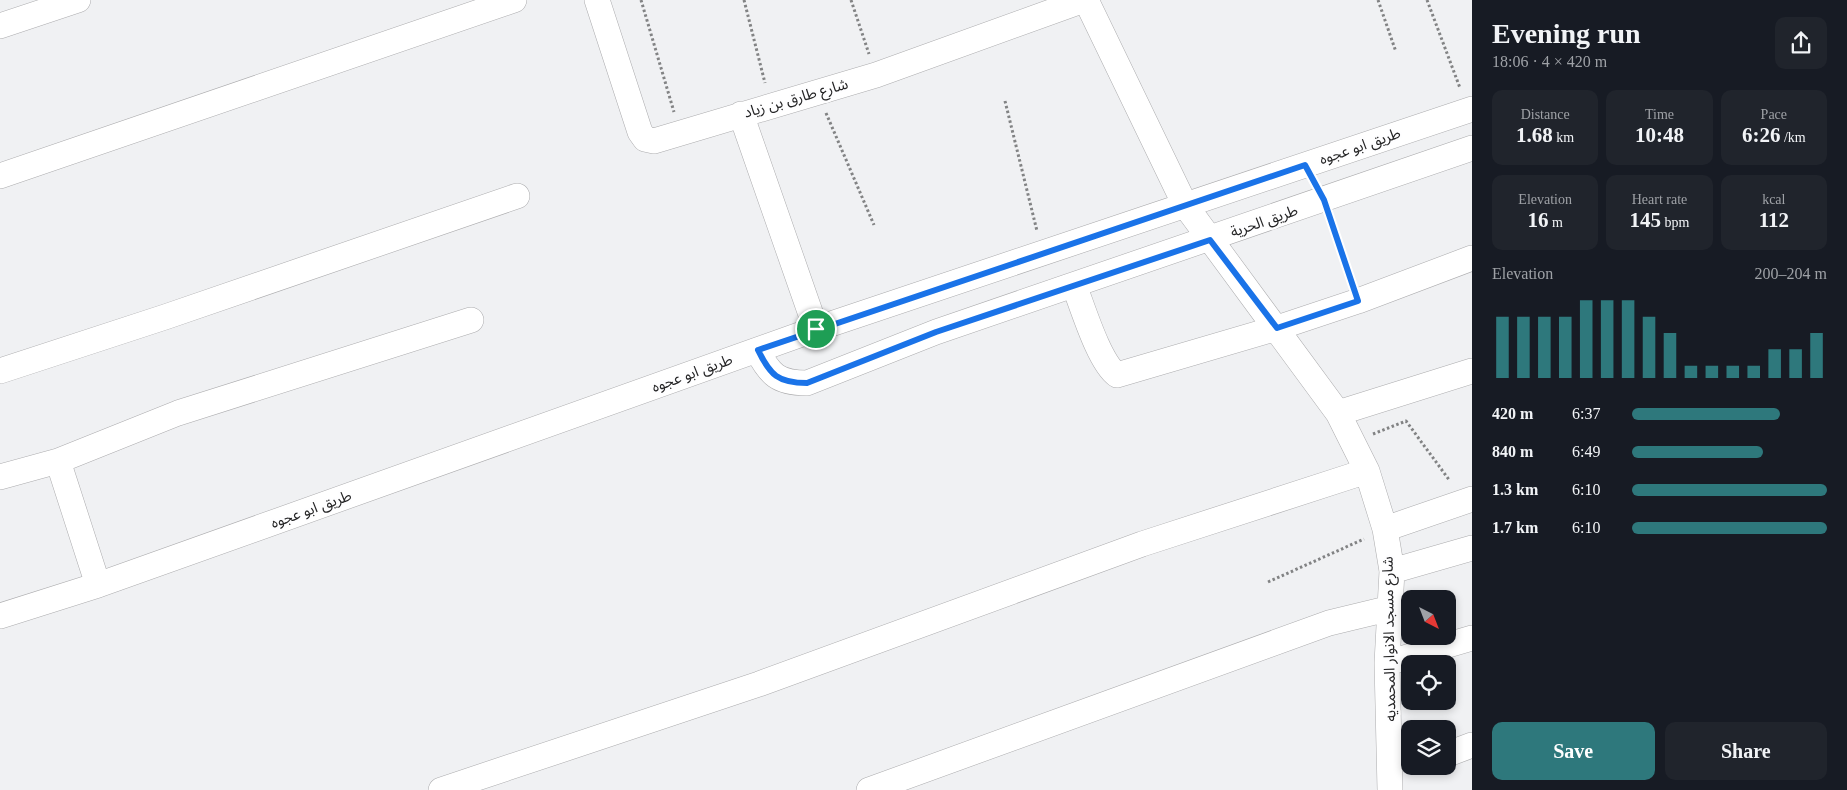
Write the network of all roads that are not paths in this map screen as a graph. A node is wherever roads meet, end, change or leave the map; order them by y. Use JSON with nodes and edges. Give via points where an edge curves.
{"nodes":[{"id":1,"x":78,"y":0,"type":"edge"},
{"id":2,"x":514,"y":0,"type":"edge"},
{"id":3,"x":597,"y":0,"type":"edge"},
{"id":4,"x":1085,"y":0,"type":"edge"},
{"id":5,"x":0,"y":26,"type":"edge"},
{"id":6,"x":1470,"y":109,"type":"edge"},
{"id":7,"x":741,"y":114,"type":"junction"},
{"id":8,"x":1472,"y":148,"type":"edge"},
{"id":9,"x":0,"y":176,"type":"edge"},
{"id":10,"x":517,"y":196,"type":"dead end"},
{"id":11,"x":1185,"y":205,"type":"junction"},
{"id":12,"x":1210,"y":240,"type":"junction"},
{"id":13,"x":1472,"y":258,"type":"edge"},
{"id":14,"x":1074,"y":285,"type":"junction"},
{"id":15,"x":471,"y":320,"type":"dead end"},
{"id":16,"x":1277,"y":328,"type":"junction"},
{"id":17,"x":816,"y":329,"type":"junction"},
{"id":18,"x":758,"y":350,"type":"junction"},
{"id":19,"x":0,"y":371,"type":"edge"},
{"id":20,"x":1472,"y":371,"type":"edge"},
{"id":21,"x":1338,"y":413,"type":"junction"},
{"id":22,"x":58,"y":461,"type":"junction"},
{"id":23,"x":1367,"y":471,"type":"junction"},
{"id":24,"x":0,"y":477,"type":"edge"},
{"id":25,"x":1468,"y":500,"type":"edge"},
{"id":26,"x":1385,"y":529,"type":"junction"},
{"id":27,"x":1472,"y":548,"type":"edge"},
{"id":28,"x":1392,"y":572,"type":"junction"},
{"id":29,"x":98,"y":585,"type":"junction"},
{"id":30,"x":1391,"y":608,"type":"junction"},
{"id":31,"x":0,"y":616,"type":"edge"},
{"id":32,"x":1472,"y":638,"type":"edge"},
{"id":33,"x":1388,"y":663,"type":"junction"},
{"id":34,"x":1472,"y":745,"type":"edge"},
{"id":35,"x":1456,"y":751,"type":"edge"},
{"id":36,"x":1398,"y":777,"type":"edge"},
{"id":37,"x":441,"y":790,"type":"edge"},
{"id":38,"x":869,"y":790,"type":"edge"}],
"edges":[{"from":1,"to":5,"type":"street"},
{"from":2,"to":9,"type":"street"},
{"from":3,"to":7,"type":"street","name":"شارع طارق بن زياد","via":[[642,136],[654,141]]},
{"from":4,"to":7,"type":"street","name":"شارع طارق بن زياد","via":[[876,75]]},
{"from":4,"to":11,"type":"street","name":"شارع مسجد الانوار المحمديه"},
{"from":6,"to":11,"type":"street","name":"طريق ابو عجوه"},
{"from":7,"to":17,"type":"street"},
{"from":8,"to":12,"type":"street","name":"طريق الحرية"},
{"from":10,"to":19,"type":"street"},
{"from":11,"to":12,"type":"street","name":"شارع مسجد الانوار المحمديه"},
{"from":11,"to":17,"type":"street","name":"طريق ابو عجوه"},
{"from":12,"to":14,"type":"street","name":"طريق الحرية"},
{"from":12,"to":16,"type":"street","name":"شارع مسجد الانوار المحمديه"},
{"from":13,"to":16,"type":"street"},
{"from":14,"to":16,"type":"street","via":[[1102,356],[1117,375]]},
{"from":14,"to":18,"type":"street","name":"طريق الحرية","via":[[936,332],[807,383],[779,379],[767,369]]},
{"from":15,"to":22,"type":"street","via":[[178,413]]},
{"from":16,"to":21,"type":"street","name":"شارع مسجد الانوار المحمديه"},
{"from":17,"to":18,"type":"street","name":"طريق ابو عجوه"},
{"from":18,"to":29,"type":"street","name":"طريق ابو عجوه"},
{"from":20,"to":21,"type":"street"},
{"from":21,"to":23,"type":"street","name":"شارع مسجد الانوار المحمديه"},
{"from":22,"to":24,"type":"street"},
{"from":22,"to":29,"type":"street"},
{"from":23,"to":26,"type":"street","name":"شارع مسجد الانوار المحمديه"},
{"from":23,"to":37,"type":"street","via":[[1142,544],[759,684]]},
{"from":25,"to":26,"type":"street"},
{"from":26,"to":28,"type":"street","name":"شارع مسجد الانوار المحمديه"},
{"from":27,"to":28,"type":"street"},
{"from":28,"to":30,"type":"street","name":"شارع مسجد الانوار المحمديه"},
{"from":29,"to":31,"type":"street","name":"طريق ابو عجوه"},
{"from":30,"to":33,"type":"street","name":"شارع مسجد الانوار المحمديه"},
{"from":30,"to":38,"type":"street","via":[[1329,624]]},
{"from":32,"to":33,"type":"street"},
{"from":33,"to":36,"type":"street","name":"شارع مسجد الانوار المحمديه"},
{"from":34,"to":35,"type":"street"}]}
